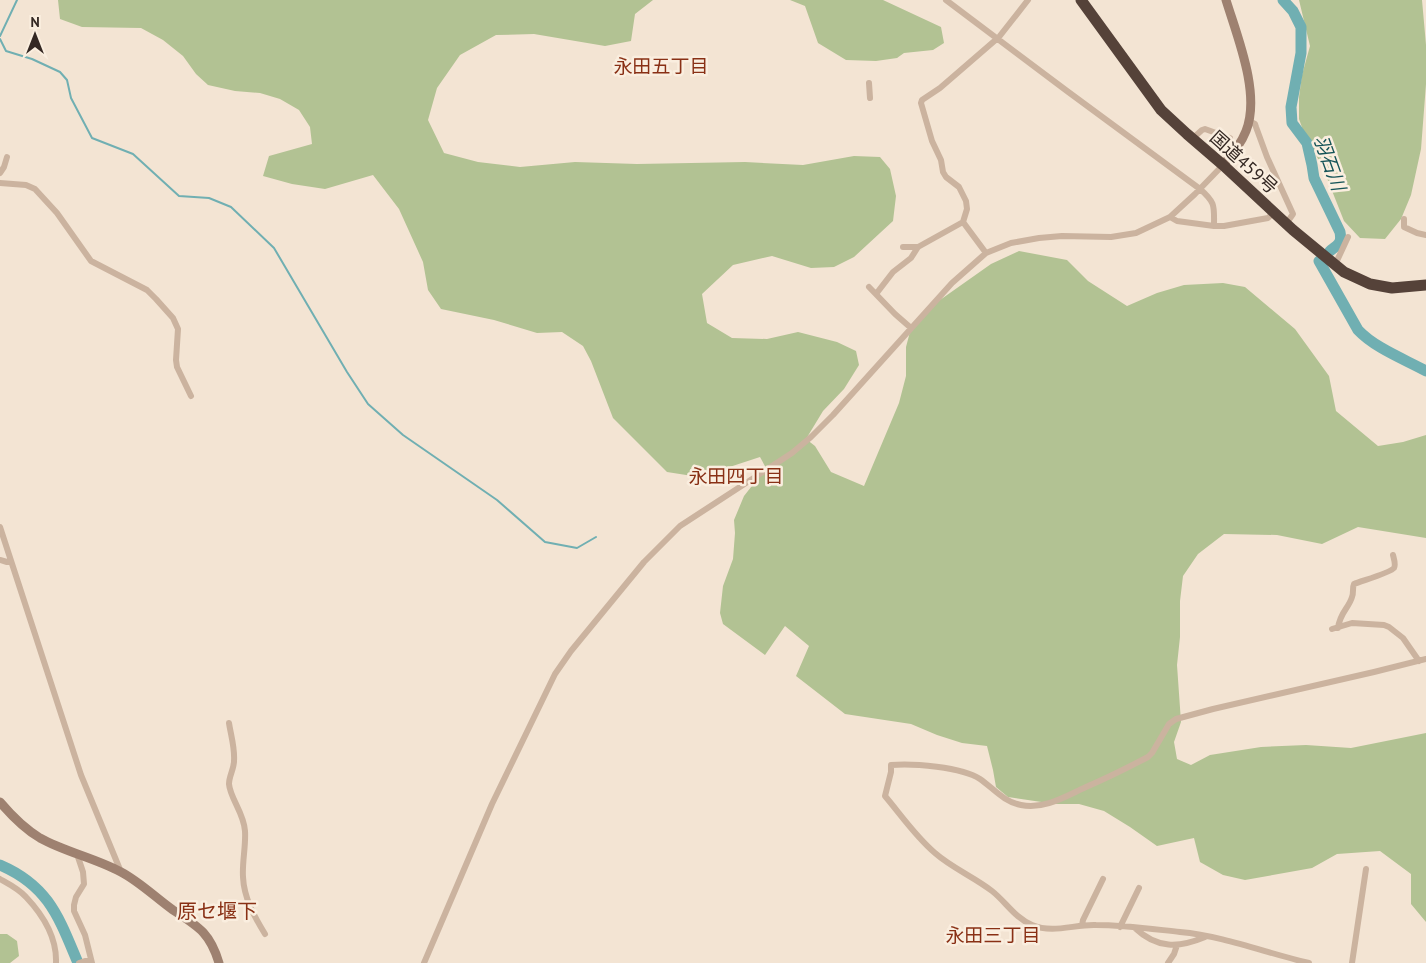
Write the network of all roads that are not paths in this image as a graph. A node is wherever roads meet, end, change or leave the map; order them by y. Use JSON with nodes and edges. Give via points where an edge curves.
{"nodes":[{"id":1,"x":946,"y":0,"type":"edge"},
{"id":2,"x":1028,"y":0,"type":"edge"},
{"id":3,"x":1081,"y":0,"type":"edge"},
{"id":4,"x":1226,"y":0,"type":"edge"},
{"id":5,"x":997,"y":38,"type":"junction"},
{"id":6,"x":869,"y":83,"type":"dead end"},
{"id":7,"x":870,"y":98,"type":"dead end"},
{"id":8,"x":1249,"y":121,"type":"junction"},
{"id":9,"x":1230,"y":138,"type":"dead end"},
{"id":10,"x":1192,"y":139,"type":"junction"},
{"id":11,"x":7,"y":157,"type":"dead end"},
{"id":12,"x":1223,"y":166,"type":"junction"},
{"id":13,"x":0,"y":173,"type":"edge"},
{"id":14,"x":0,"y":183,"type":"edge"},
{"id":15,"x":1200,"y":189,"type":"junction"},
{"id":16,"x":1274,"y":212,"type":"junction"},
{"id":17,"x":1170,"y":217,"type":"junction"},
{"id":18,"x":1404,"y":219,"type":"dead end"},
{"id":19,"x":963,"y":222,"type":"junction"},
{"id":20,"x":1286,"y":224,"type":"junction"},
{"id":21,"x":1214,"y":226,"type":"junction"},
{"id":22,"x":1426,"y":235,"type":"edge"},
{"id":23,"x":1348,"y":237,"type":"dead end"},
{"id":24,"x":903,"y":247,"type":"dead end"},
{"id":25,"x":918,"y":247,"type":"junction"},
{"id":26,"x":986,"y":252,"type":"junction"},
{"id":27,"x":1335,"y":265,"type":"junction"},
{"id":28,"x":1426,"y":285,"type":"edge"},
{"id":29,"x":869,"y":287,"type":"dead end"},
{"id":30,"x":876,"y":294,"type":"junction"},
{"id":31,"x":911,"y":328,"type":"junction"},
{"id":32,"x":191,"y":396,"type":"dead end"},
{"id":33,"x":0,"y":527,"type":"edge"},
{"id":34,"x":1393,"y":555,"type":"dead end"},
{"id":35,"x":0,"y":560,"type":"edge"},
{"id":36,"x":11,"y":561,"type":"junction"},
{"id":37,"x":1423,"y":660,"type":"edge"},
{"id":38,"x":228,"y":723,"type":"dead end"},
{"id":39,"x":0,"y":802,"type":"edge"},
{"id":40,"x":78,"y":854,"type":"junction"},
{"id":41,"x":1366,"y":869,"type":"dead end"},
{"id":42,"x":121,"y":872,"type":"junction"},
{"id":43,"x":0,"y":879,"type":"edge"},
{"id":44,"x":1103,"y":879,"type":"dead end"},
{"id":45,"x":1139,"y":888,"type":"dead end"},
{"id":46,"x":1082,"y":925,"type":"junction"},
{"id":47,"x":1120,"y":927,"type":"junction"},
{"id":48,"x":1135,"y":928,"type":"junction"},
{"id":49,"x":265,"y":934,"type":"dead end"},
{"id":50,"x":1207,"y":936,"type":"junction"},
{"id":51,"x":1177,"y":945,"type":"junction"},
{"id":52,"x":91,"y":961,"type":"edge"},
{"id":53,"x":81,"y":962,"type":"edge"},
{"id":54,"x":56,"y":963,"type":"edge"},
{"id":55,"x":219,"y":963,"type":"edge"},
{"id":56,"x":424,"y":963,"type":"edge"},
{"id":57,"x":1168,"y":963,"type":"edge"},
{"id":58,"x":1309,"y":963,"type":"edge"},
{"id":59,"x":1352,"y":963,"type":"edge"}],
"edges":[{"from":1,"to":5,"type":"street"},
{"from":2,"to":5,"type":"street"},
{"from":3,"to":10,"type":"highway","name":"国道459号","via":[[1162,110]]},
{"from":4,"to":8,"type":"street","via":[[1249,80]]},
{"from":5,"to":15,"type":"street"},
{"from":5,"to":19,"type":"street","via":[[922,100],[943,172],[959,187],[966,201]]},
{"from":6,"to":7,"type":"street"},
{"from":8,"to":12,"type":"street","via":[[1237,148]]},
{"from":8,"to":20,"type":"street","via":[[1255,124],[1293,214]]},
{"from":9,"to":10,"type":"street","via":[[1205,129]]},
{"from":10,"to":12,"type":"highway","name":"国道459号"},
{"from":11,"to":13,"type":"street"},
{"from":12,"to":15,"type":"street"},
{"from":12,"to":16,"type":"highway","name":"国道459号"},
{"from":14,"to":32,"type":"street","via":[[35,189],[57,213],[90,260],[147,290],[156,299],[173,318],[178,330],[177,367]]},
{"from":15,"to":17,"type":"street"},
{"from":15,"to":21,"type":"street","via":[[1212,201]]},
{"from":16,"to":20,"type":"highway","name":"国道459号"},
{"from":16,"to":21,"type":"street","via":[[1268,218]]},
{"from":17,"to":21,"type":"street","via":[[1177,221]]},
{"from":17,"to":26,"type":"street","via":[[1122,236],[1039,238]]},
{"from":18,"to":22,"type":"street","via":[[1404,227]]},
{"from":19,"to":25,"type":"street"},
{"from":19,"to":26,"type":"street"},
{"from":20,"to":27,"type":"highway","name":"国道459号"},
{"from":23,"to":27,"type":"street"},
{"from":24,"to":25,"type":"street"},
{"from":25,"to":30,"type":"street"},
{"from":26,"to":31,"type":"street"},
{"from":27,"to":28,"type":"highway","name":"国道459号","via":[[1370,284],[1392,288]]},
{"from":29,"to":30,"type":"street"},
{"from":30,"to":31,"type":"street"},
{"from":31,"to":56,"type":"street","via":[[833,415],[792,453],[680,526],[644,562],[571,651],[555,674],[492,804]]},
{"from":33,"to":36,"type":"street"},
{"from":34,"to":37,"type":"street","via":[[1393,568],[1354,584],[1352,596],[1335,628],[1352,623],[1384,625],[1403,638]]},
{"from":35,"to":36,"type":"street"},
{"from":36,"to":42,"type":"street","via":[[81,775]]},
{"from":37,"to":46,"type":"street","via":[[1176,719],[1168,724],[1148,757],[1037,806],[1011,802],[969,774],[931,766],[891,764],[886,796],[936,855],[992,892],[1021,919],[1033,925],[1048,929]]},
{"from":38,"to":49,"type":"street","via":[[234,754],[229,784],[245,831],[245,893]]},
{"from":39,"to":40,"type":"street","via":[[32,833]]},
{"from":40,"to":42,"type":"street"},
{"from":40,"to":52,"type":"street","via":[[84,884],[74,911],[85,935]]},
{"from":41,"to":59,"type":"street"},
{"from":42,"to":55,"type":"street","via":[[205,933]]},
{"from":43,"to":54,"type":"street","via":[[25,896],[46,924],[55,945]]},
{"from":44,"to":46,"type":"street"},
{"from":45,"to":47,"type":"street"},
{"from":46,"to":47,"type":"street"},
{"from":47,"to":48,"type":"street"},
{"from":48,"to":50,"type":"street"},
{"from":48,"to":51,"type":"street","via":[[1159,944]]},
{"from":50,"to":51,"type":"street"},
{"from":50,"to":58,"type":"street"},
{"from":51,"to":57,"type":"street"},
{"from":52,"to":53,"type":"street"}]}
